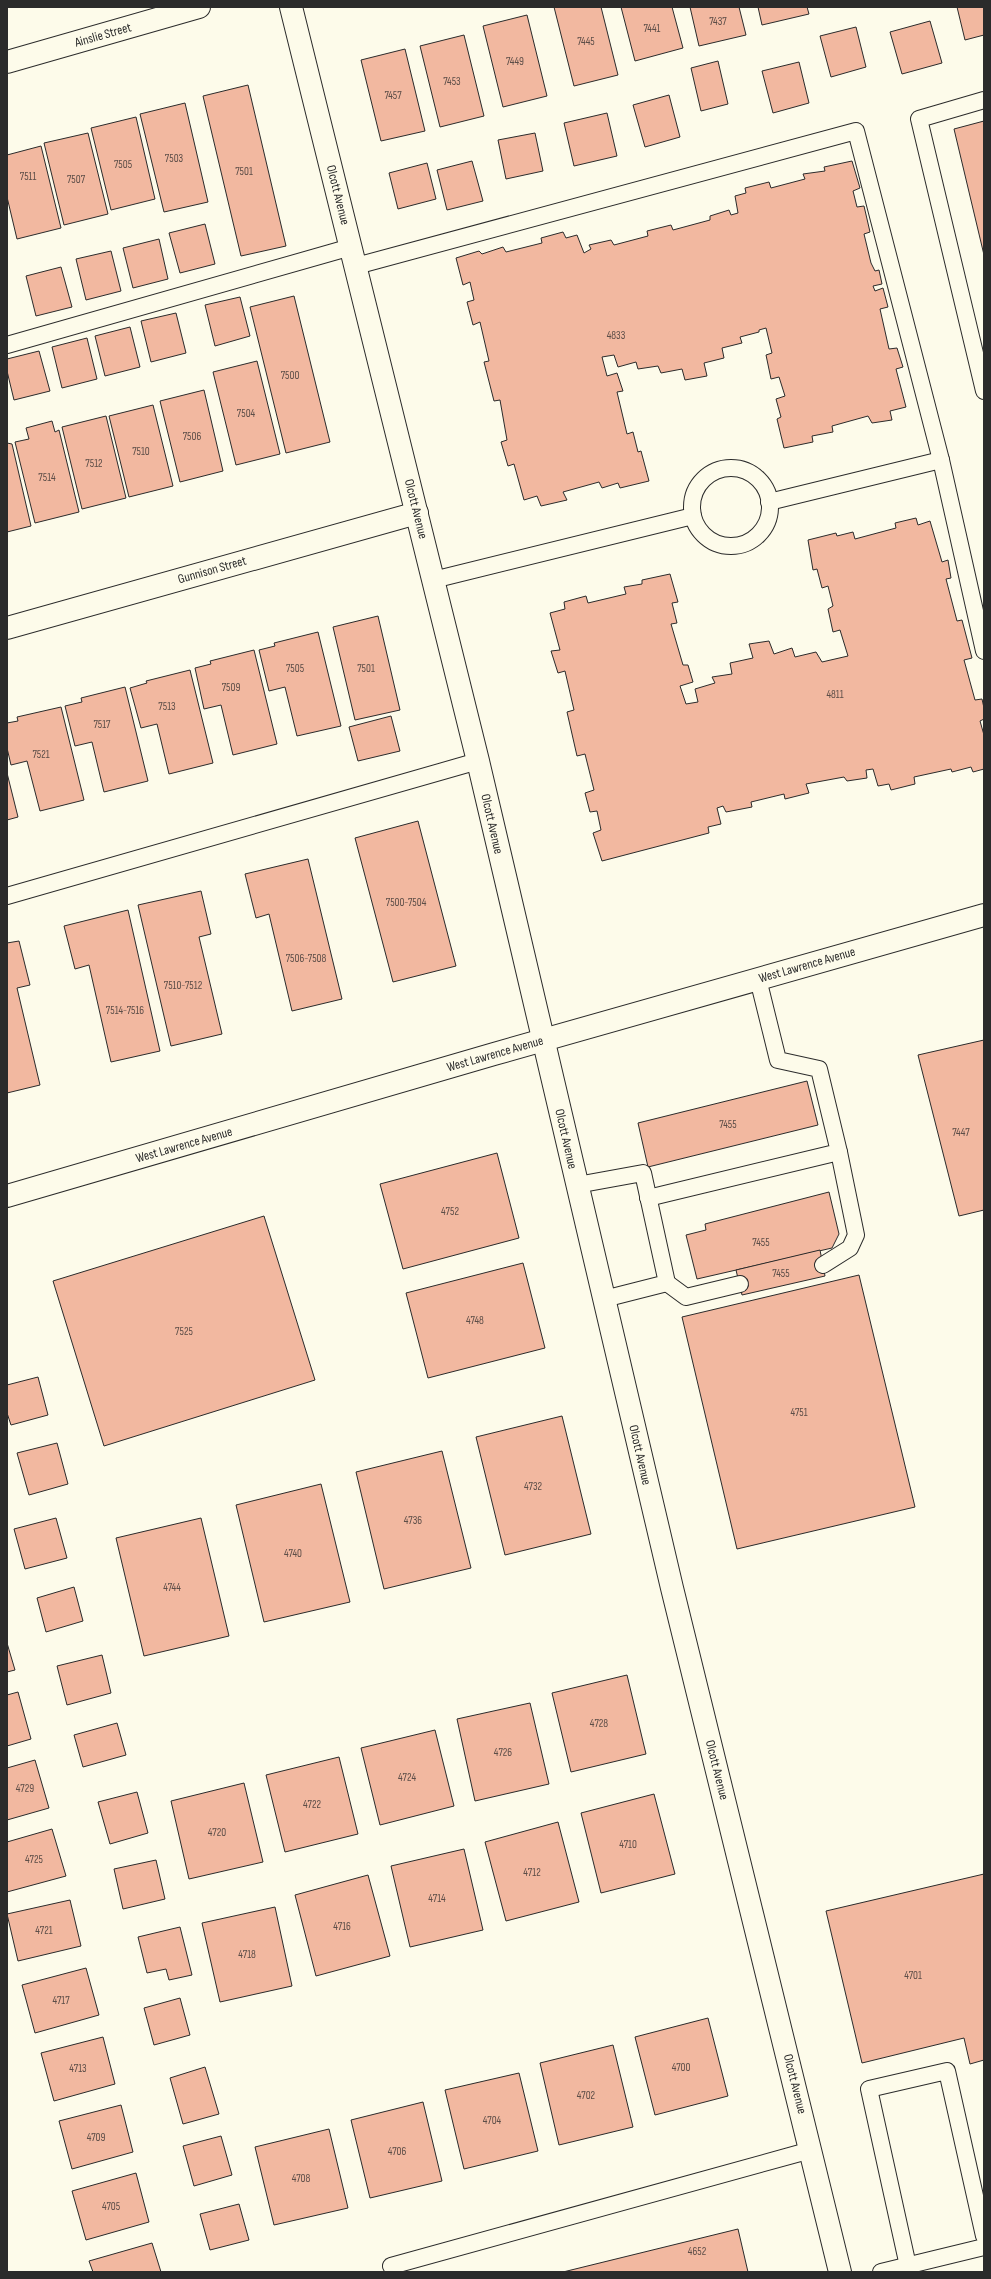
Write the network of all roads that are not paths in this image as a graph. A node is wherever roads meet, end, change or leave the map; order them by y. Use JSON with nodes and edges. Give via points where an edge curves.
{"nodes":[{"id":1,"x":199,"y":7,"type":"edge"},
{"id":2,"x":291,"y":7,"type":"edge"},
{"id":3,"x":7,"y":62,"type":"edge"},
{"id":4,"x":984,"y":100,"type":"edge"},
{"id":5,"x":353,"y":256,"type":"junction"},
{"id":6,"x":7,"y":345,"type":"edge"},
{"id":7,"x":984,"y":391,"type":"edge"},
{"id":8,"x":941,"y":460,"type":"junction"},
{"id":9,"x":769,"y":502,"type":"junction"},
{"id":10,"x":417,"y":513,"type":"junction"},
{"id":11,"x":693,"y":516,"type":"junction"},
{"id":12,"x":433,"y":580,"type":"junction"},
{"id":13,"x":7,"y":628,"type":"edge"},
{"id":14,"x":984,"y":651,"type":"edge"},
{"id":15,"x":478,"y":761,"type":"junction"},
{"id":16,"x":7,"y":896,"type":"edge"},
{"id":17,"x":984,"y":915,"type":"edge"},
{"id":18,"x":758,"y":979,"type":"junction"},
{"id":19,"x":543,"y":1040,"type":"junction"},
{"id":20,"x":839,"y":1152,"type":"junction"},
{"id":21,"x":577,"y":1185,"type":"junction"},
{"id":22,"x":7,"y":1196,"type":"edge"},
{"id":23,"x":648,"y":1198,"type":"junction"},
{"id":24,"x":823,"y":1265,"type":"dead end"},
{"id":25,"x":668,"y":1283,"type":"junction"},
{"id":26,"x":740,"y":1284,"type":"dead end"},
{"id":27,"x":604,"y":1299,"type":"junction"},
{"id":28,"x":811,"y":2150,"type":"junction"},
{"id":29,"x":984,"y":2236,"type":"edge"},
{"id":30,"x":984,"y":2247,"type":"edge"},
{"id":31,"x":391,"y":2266,"type":"dead end"},
{"id":32,"x":908,"y":2266,"type":"junction"},
{"id":33,"x":840,"y":2272,"type":"edge"},
{"id":34,"x":881,"y":2272,"type":"edge"}],
"edges":[{"from":1,"to":3,"type":"street","name":"Ainslie Street"},
{"from":2,"to":5,"type":"street","name":"Olcott Avenue"},
{"from":4,"to":7,"type":"lane","via":[[919,119]]},
{"from":5,"to":6,"type":"lane"},
{"from":5,"to":8,"type":"lane","via":[[856,131]]},
{"from":5,"to":10,"type":"street","name":"Olcott Avenue"},
{"from":8,"to":9,"type":"lane"},
{"from":8,"to":14,"type":"lane"},
{"from":9,"to":11,"type":"lane","via":[[769,515],[765,527],[756,537],[744,544],[718,544],[707,538],[698,528]]},
{"from":9,"to":11,"type":"lane","via":[[766,490],[748,472],[724,469],[712,473],[702,481],[695,492]]},
{"from":10,"to":12,"type":"street","name":"Olcott Avenue"},
{"from":10,"to":13,"type":"street","name":"Gunnison Street"},
{"from":11,"to":12,"type":"lane"},
{"from":12,"to":15,"type":"street","name":"Olcott Avenue"},
{"from":15,"to":16,"type":"lane"},
{"from":15,"to":19,"type":"street","name":"Olcott Avenue"},
{"from":17,"to":18,"type":"street","name":"West Lawrence Avenue"},
{"from":18,"to":19,"type":"street","name":"West Lawrence Avenue"},
{"from":18,"to":20,"type":"lane","via":[[778,1060],[819,1069]]},
{"from":19,"to":21,"type":"street","name":"Olcott Avenue"},
{"from":19,"to":22,"type":"street","name":"West Lawrence Avenue"},
{"from":20,"to":23,"type":"lane"},
{"from":20,"to":24,"type":"lane","via":[[856,1235],[850,1248]]},
{"from":21,"to":23,"type":"lane","via":[[643,1173]]},
{"from":21,"to":27,"type":"street","name":"Olcott Avenue"},
{"from":23,"to":25,"type":"lane"},
{"from":25,"to":26,"type":"lane","via":[[686,1297]]},
{"from":25,"to":27,"type":"lane"},
{"from":27,"to":28,"type":"street","name":"Olcott Avenue","via":[[672,1588]]},
{"from":28,"to":31,"type":"lane"},
{"from":28,"to":33,"type":"street","name":"Olcott Avenue"},
{"from":29,"to":32,"type":"lane","via":[[947,2071],[869,2089]]},
{"from":30,"to":32,"type":"lane"},
{"from":32,"to":34,"type":"lane"}]}
